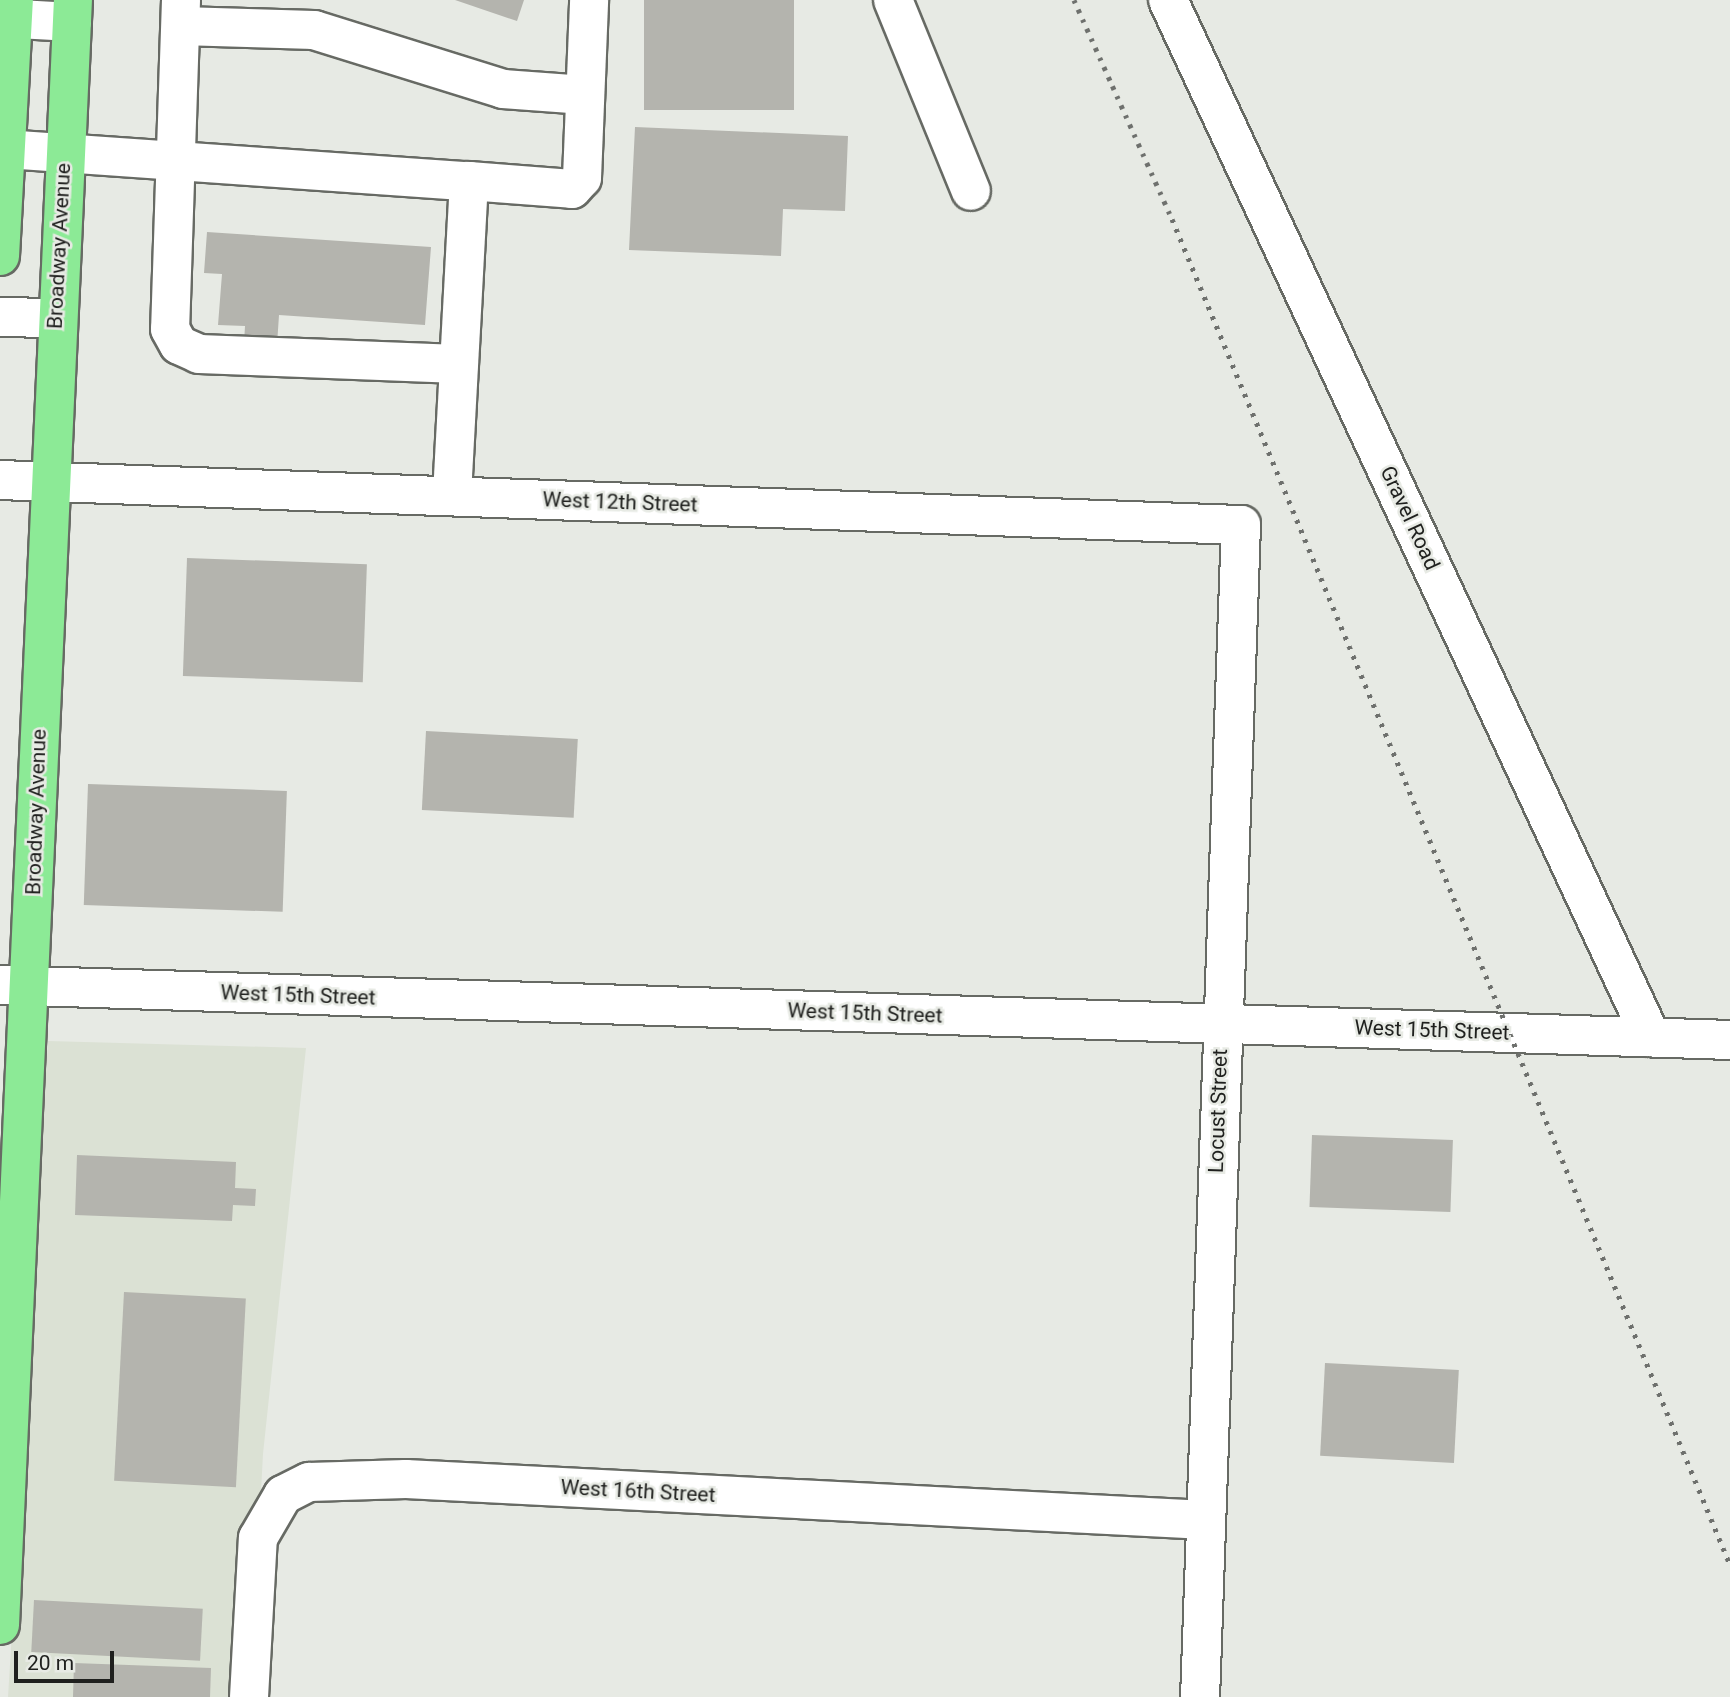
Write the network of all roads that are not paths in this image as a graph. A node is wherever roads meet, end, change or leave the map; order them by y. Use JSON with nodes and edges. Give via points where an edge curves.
{"nodes":[{"id":1,"x":589,"y":0,"type":"edge"},
{"id":2,"x":893,"y":0,"type":"edge"},
{"id":3,"x":1168,"y":0,"type":"edge"},
{"id":4,"x":72,"y":11,"type":"edge"},
{"id":5,"x":9,"y":12,"type":"edge"},
{"id":6,"x":181,"y":13,"type":"edge"},
{"id":7,"x":585,"y":94,"type":"junction"},
{"id":8,"x":6,"y":149,"type":"junction"},
{"id":9,"x":64,"y":153,"type":"junction"},
{"id":10,"x":178,"y":160,"type":"junction"},
{"id":11,"x":469,"y":181,"type":"junction"},
{"id":12,"x":971,"y":191,"type":"dead end"},
{"id":13,"x":0,"y":256,"type":"edge"},
{"id":14,"x":0,"y":317,"type":"edge"},
{"id":15,"x":54,"y":318,"type":"junction"},
{"id":16,"x":459,"y":364,"type":"junction"},
{"id":17,"x":0,"y":480,"type":"edge"},
{"id":18,"x":48,"y":481,"type":"junction"},
{"id":19,"x":452,"y":496,"type":"junction"},
{"id":20,"x":1241,"y":525,"type":"joint"},
{"id":21,"x":15,"y":986,"type":"edge"},
{"id":22,"x":1220,"y":1024,"type":"junction"},
{"id":23,"x":1651,"y":1037,"type":"junction"},
{"id":24,"x":1730,"y":1040,"type":"edge"},
{"id":25,"x":1206,"y":1520,"type":"junction"},
{"id":26,"x":0,"y":1625,"type":"edge"},
{"id":27,"x":249,"y":1697,"type":"edge"},
{"id":28,"x":1200,"y":1697,"type":"edge"}],
"edges":[{"from":1,"to":7,"type":"street"},
{"from":2,"to":12,"type":"street"},
{"from":3,"to":23,"type":"street","name":"Gravel Road"},
{"from":4,"to":5,"type":"street"},
{"from":4,"to":9,"type":"highway","name":"Broadway Avenue"},
{"from":5,"to":8,"type":"highway"},
{"from":6,"to":7,"type":"street","via":[[314,30],[503,89]]},
{"from":6,"to":10,"type":"street"},
{"from":7,"to":11,"type":"street","via":[[582,178],[572,189]]},
{"from":8,"to":9,"type":"street"},
{"from":8,"to":13,"type":"highway"},
{"from":9,"to":10,"type":"street"},
{"from":9,"to":15,"type":"highway","name":"Broadway Avenue"},
{"from":10,"to":11,"type":"street"},
{"from":10,"to":16,"type":"street","via":[[170,328],[179,345],[199,354]]},
{"from":11,"to":16,"type":"street"},
{"from":14,"to":15,"type":"street"},
{"from":15,"to":18,"type":"highway","name":"Broadway Avenue"},
{"from":16,"to":19,"type":"street"},
{"from":17,"to":18,"type":"street","name":"West 12th Street"},
{"from":18,"to":19,"type":"street","name":"West 12th Street"},
{"from":18,"to":21,"type":"highway","name":"Broadway Avenue"},
{"from":19,"to":20,"type":"street","name":"West 12th Street"},
{"from":20,"to":22,"type":"street","name":"Locust Street"},
{"from":21,"to":22,"type":"street","name":"West 15th Street"},
{"from":21,"to":26,"type":"highway","name":"Broadway Avenue"},
{"from":22,"to":23,"type":"street","name":"West 15th Street"},
{"from":22,"to":25,"type":"street","name":"Locust Street"},
{"from":23,"to":24,"type":"street","name":"West 15th Street"},
{"from":25,"to":27,"type":"street","name":"West 16th Street","via":[[407,1479],[309,1482],[283,1495],[258,1538]]},
{"from":25,"to":28,"type":"street","name":"Locust Street"}]}
